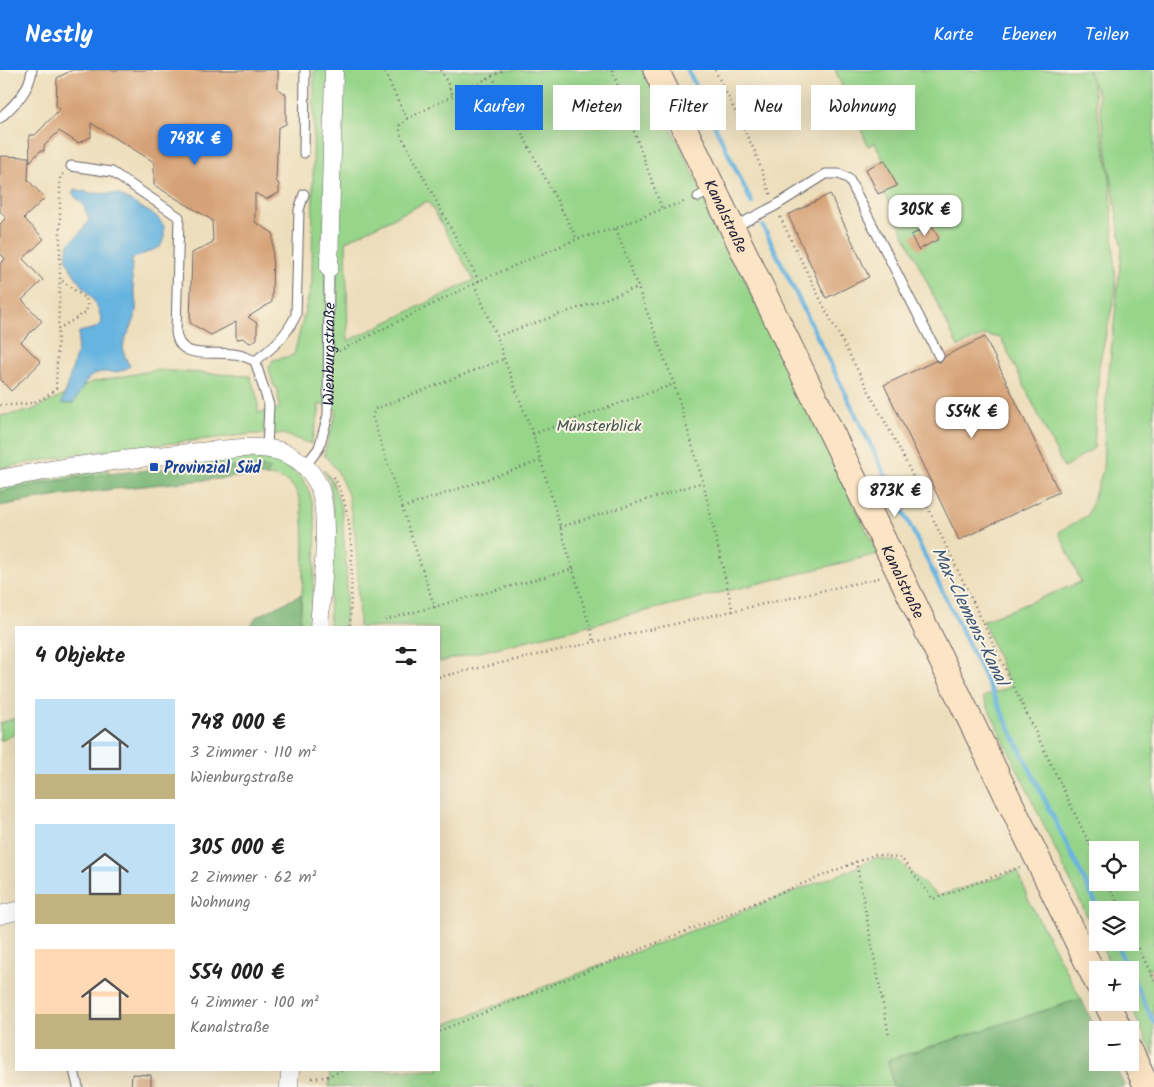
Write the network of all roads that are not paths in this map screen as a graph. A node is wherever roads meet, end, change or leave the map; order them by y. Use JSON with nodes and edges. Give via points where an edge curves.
{"nodes":[{"id":1,"x":32,"y":70,"type":"edge"},
{"id":2,"x":305,"y":70,"type":"edge"},
{"id":3,"x":334,"y":70,"type":"edge"},
{"id":4,"x":656,"y":70,"type":"edge"},
{"id":5,"x":0,"y":118,"type":"edge"},
{"id":6,"x":304,"y":153,"type":"dead end"},
{"id":7,"x":71,"y":166,"type":"road end"},
{"id":8,"x":304,"y":194,"type":"dead end"},
{"id":9,"x":732,"y":228,"type":"junction"},
{"id":10,"x":329,"y":268,"type":"joint"},
{"id":11,"x":939,"y":356,"type":"dead end"},
{"id":12,"x":255,"y":361,"type":"junction"},
{"id":13,"x":267,"y":449,"type":"junction"},
{"id":14,"x":310,"y":461,"type":"junction"},
{"id":15,"x":0,"y":479,"type":"edge"},
{"id":16,"x":319,"y":626,"type":"edge"},
{"id":17,"x":15,"y":911,"type":"edge"},
{"id":18,"x":0,"y":915,"type":"edge"},
{"id":19,"x":1089,"y":965,"type":"edge"},
{"id":20,"x":1139,"y":1070,"type":"edge"},
{"id":21,"x":74,"y":1071,"type":"edge"},
{"id":22,"x":78,"y":1087,"type":"edge"},
{"id":23,"x":1147,"y":1087,"type":"edge"}],
"edges":[{"from":1,"to":5,"type":"lane","via":[[20,100]]},
{"from":2,"to":6,"type":"lane"},
{"from":3,"to":10,"type":"street","name":"Wienburgstraße"},
{"from":4,"to":9,"type":"main road","name":"Kanalstraße","via":[[706,193]]},
{"from":7,"to":12,"type":"lane","via":[[112,172],[179,218],[176,340],[180,346],[195,352],[235,354]]},
{"from":8,"to":12,"type":"lane","via":[[299,210],[296,315],[274,347]]},
{"from":9,"to":11,"type":"lane","via":[[826,174],[839,174],[850,180]]},
{"from":9,"to":19,"type":"main road","name":"Kanalstraße"},
{"from":10,"to":14,"type":"lane","name":"Wienburgstraße","via":[[328,415],[319,448]]},
{"from":12,"to":13,"type":"lane","via":[[269,405]]},
{"from":13,"to":14,"type":"street"},
{"from":13,"to":15,"type":"street","via":[[119,460]]},
{"from":14,"to":16,"type":"street","via":[[323,507]]},
{"from":17,"to":18,"type":"street"},
{"from":20,"to":23,"type":"main road"},
{"from":21,"to":22,"type":"lane"}]}
